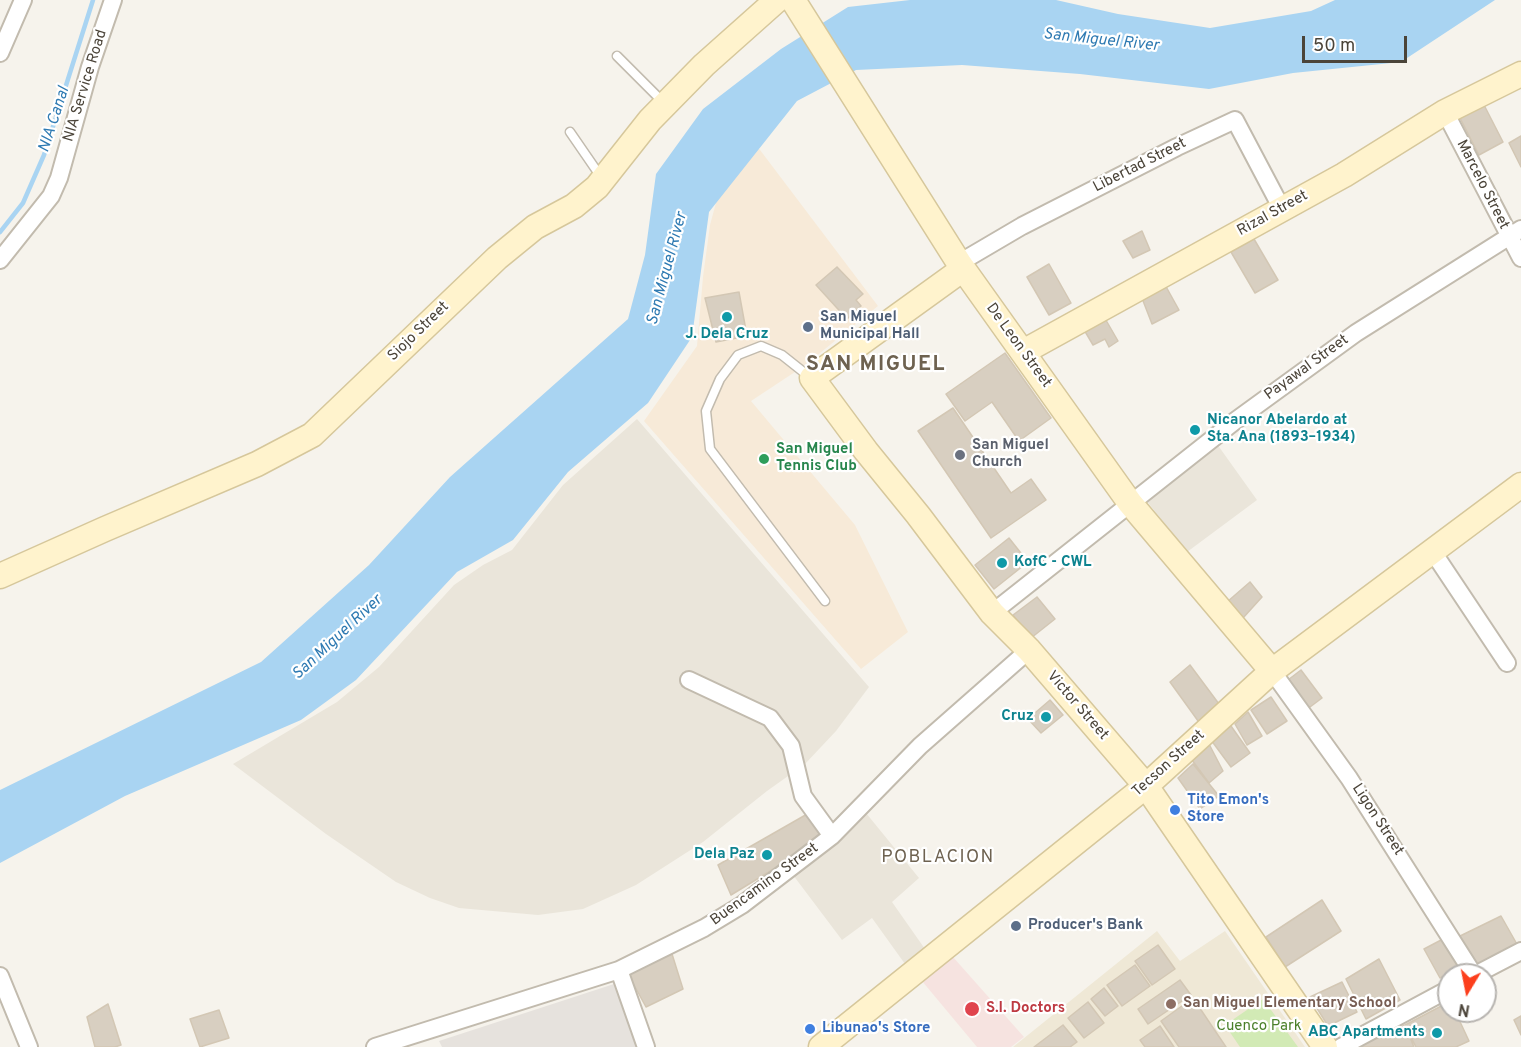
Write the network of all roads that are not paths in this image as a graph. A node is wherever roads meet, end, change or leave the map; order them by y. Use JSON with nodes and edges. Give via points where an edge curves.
{"nodes":[{"id":1,"x":23,"y":0,"type":"edge"},
{"id":2,"x":113,"y":0,"type":"edge"},
{"id":3,"x":777,"y":0,"type":"edge"},
{"id":4,"x":793,"y":0,"type":"edge"},
{"id":5,"x":0,"y":53,"type":"edge"},
{"id":6,"x":617,"y":56,"type":"dead end"},
{"id":7,"x":1521,"y":74,"type":"edge"},
{"id":8,"x":665,"y":104,"type":"junction"},
{"id":9,"x":1445,"y":112,"type":"junction"},
{"id":10,"x":570,"y":132,"type":"dead end"},
{"id":11,"x":603,"y":179,"type":"junction"},
{"id":12,"x":1282,"y":209,"type":"junction"},
{"id":13,"x":1514,"y":232,"type":"edge"},
{"id":14,"x":1521,"y":258,"type":"edge"},
{"id":15,"x":0,"y":260,"type":"edge"},
{"id":16,"x":961,"y":266,"type":"junction"},
{"id":17,"x":1023,"y":352,"type":"junction"},
{"id":18,"x":812,"y":378,"type":"junction"},
{"id":19,"x":1521,"y":485,"type":"edge"},
{"id":20,"x":1130,"y":503,"type":"junction"},
{"id":21,"x":1432,"y":552,"type":"junction"},
{"id":22,"x":0,"y":576,"type":"edge"},
{"id":23,"x":825,"y":601,"type":"dead end"},
{"id":24,"x":992,"y":613,"type":"junction"},
{"id":25,"x":1029,"y":650,"type":"junction"},
{"id":26,"x":1508,"y":663,"type":"dead end"},
{"id":27,"x":1272,"y":671,"type":"junction"},
{"id":28,"x":689,"y":680,"type":"dead end"},
{"id":29,"x":1146,"y":786,"type":"junction"},
{"id":30,"x":832,"y":836,"type":"junction"},
{"id":31,"x":1521,"y":951,"type":"edge"},
{"id":32,"x":1466,"y":963,"type":"edge"},
{"id":33,"x":1497,"y":963,"type":"edge"},
{"id":34,"x":619,"y":970,"type":"junction"},
{"id":35,"x":0,"y":976,"type":"edge"},
{"id":36,"x":1437,"y":995,"type":"edge"},
{"id":37,"x":28,"y":1047,"type":"edge"},
{"id":38,"x":375,"y":1047,"type":"edge"},
{"id":39,"x":646,"y":1047,"type":"edge"},
{"id":40,"x":821,"y":1047,"type":"edge"},
{"id":41,"x":1324,"y":1047,"type":"edge"},
{"id":42,"x":1341,"y":1047,"type":"edge"}],
"edges":[{"from":1,"to":5,"type":"street"},
{"from":2,"to":15,"type":"street","name":"NIA Service Road","via":[[60,178],[51,196]]},
{"from":3,"to":8,"type":"street","name":"Siojo Street"},
{"from":4,"to":16,"type":"street","name":"De Leon Street"},
{"from":6,"to":8,"type":"lane"},
{"from":7,"to":9,"type":"street","name":"Rizal Street"},
{"from":8,"to":11,"type":"street","name":"Siojo Street"},
{"from":9,"to":12,"type":"street","name":"Rizal Street"},
{"from":9,"to":13,"type":"street","name":"Marcelo Street"},
{"from":10,"to":11,"type":"lane"},
{"from":11,"to":22,"type":"street","name":"Siojo Street","via":[[574,206],[535,227],[497,258],[312,435],[257,464]]},
{"from":12,"to":16,"type":"street","name":"Libertad Street","via":[[1235,120],[1022,226]]},
{"from":12,"to":17,"type":"street","name":"Rizal Street"},
{"from":13,"to":14,"type":"street","name":"Marcelo Street"},
{"from":13,"to":20,"type":"street","name":"Payawal Street","via":[[1356,333]]},
{"from":16,"to":17,"type":"street","name":"De Leon Street"},
{"from":16,"to":18,"type":"street","name":"Libertad Street"},
{"from":17,"to":20,"type":"street","name":"De Leon Street"},
{"from":18,"to":23,"type":"lane","via":[[782,355],[760,346],[738,355],[720,379],[706,411],[710,449]]},
{"from":18,"to":24,"type":"street","name":"Victor Street"},
{"from":19,"to":21,"type":"street","name":"Tecson Street"},
{"from":20,"to":24,"type":"street","name":"Payawal Street"},
{"from":20,"to":27,"type":"street","name":"De Leon Street"},
{"from":21,"to":26,"type":"street"},
{"from":21,"to":27,"type":"street","name":"Tecson Street"},
{"from":24,"to":25,"type":"street","name":"Victor Street"},
{"from":25,"to":29,"type":"street","name":"Victor Street"},
{"from":25,"to":30,"type":"street","name":"Buencamino Street","via":[[920,746]]},
{"from":27,"to":29,"type":"street","name":"Tecson Street"},
{"from":27,"to":32,"type":"street","name":"Ligon Street","via":[[1355,788]]},
{"from":28,"to":30,"type":"street","via":[[770,718],[791,746],[803,796]]},
{"from":29,"to":40,"type":"street","name":"Tecson Street"},
{"from":29,"to":41,"type":"street","name":"Victor Street"},
{"from":30,"to":34,"type":"street","name":"Buencamino Street","via":[[733,911]]},
{"from":31,"to":33,"type":"street"},
{"from":34,"to":38,"type":"street","name":"Buencamino Street"},
{"from":34,"to":39,"type":"street"},
{"from":35,"to":37,"type":"street"},
{"from":36,"to":42,"type":"street"}]}
